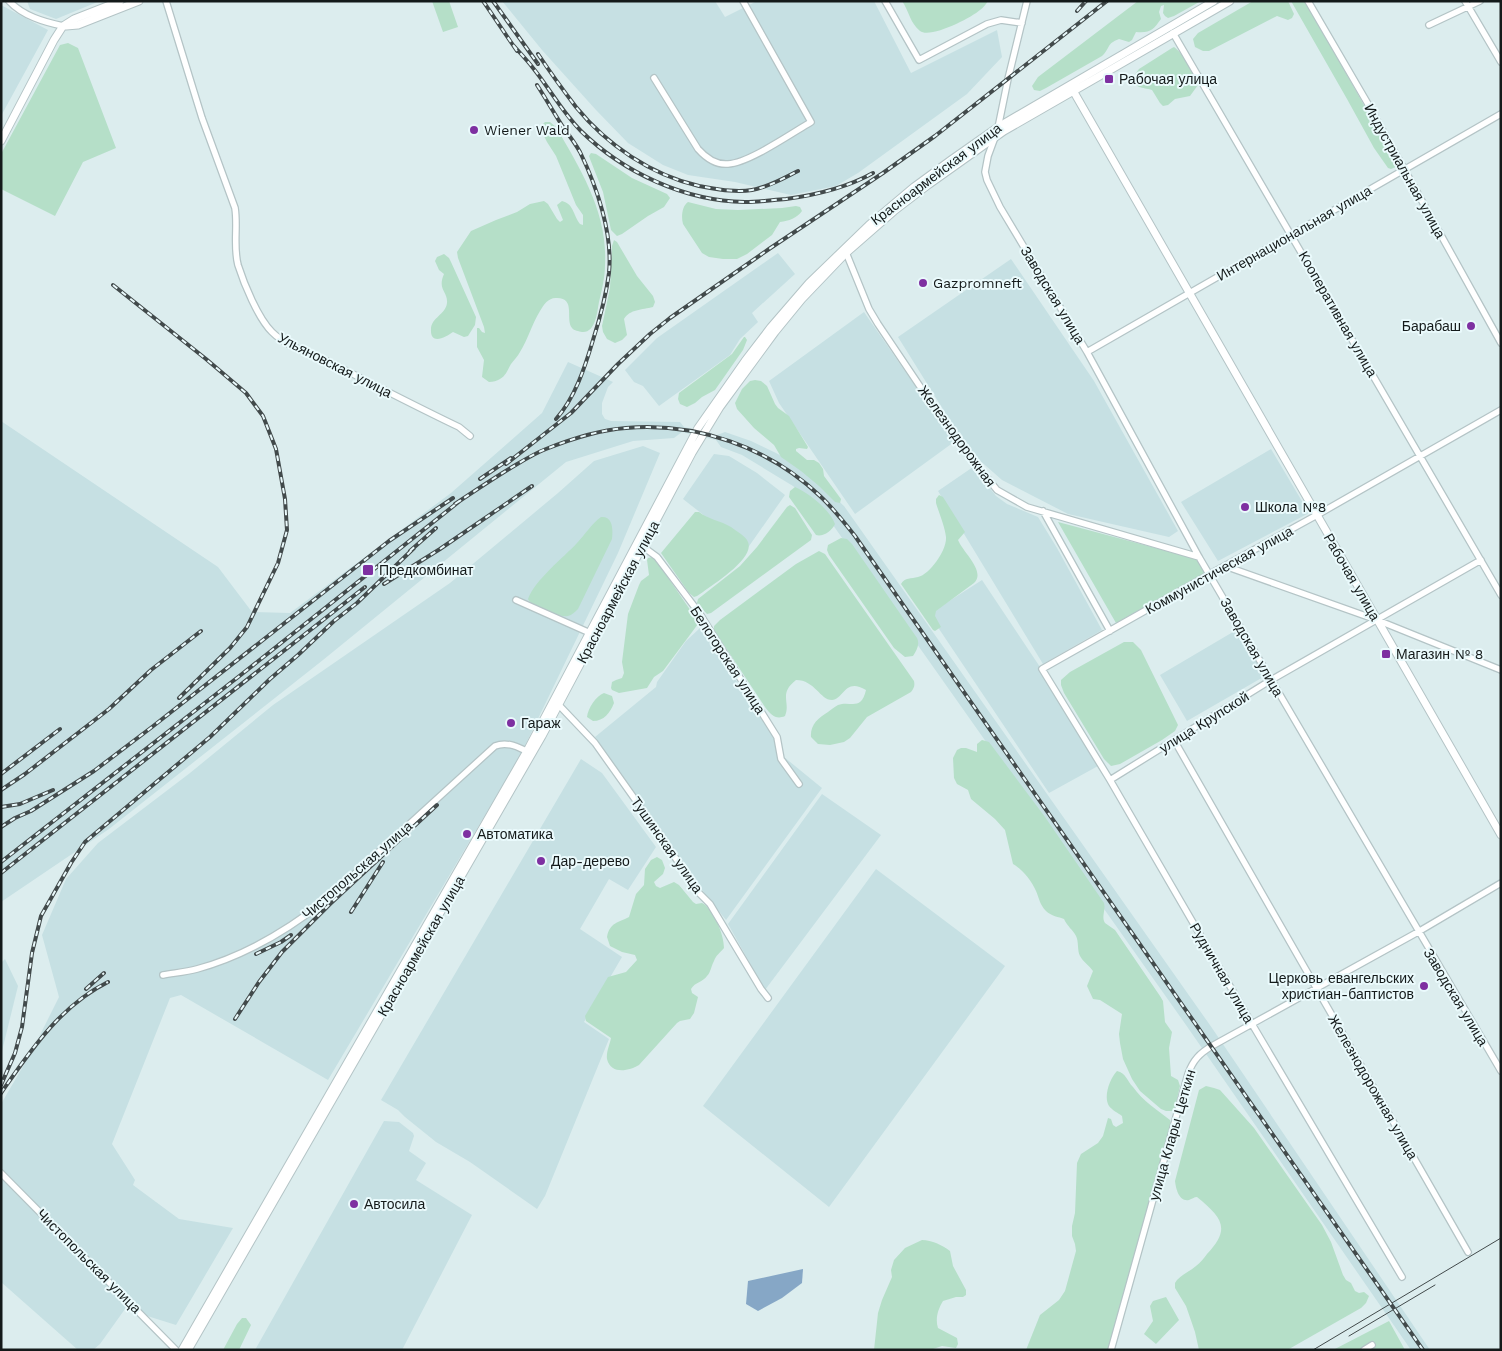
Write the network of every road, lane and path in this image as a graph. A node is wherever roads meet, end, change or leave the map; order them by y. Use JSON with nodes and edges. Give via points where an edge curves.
{"nodes":[{"id":1,"x":9,"y":1,"type":"edge"},
{"id":2,"x":120,"y":1,"type":"edge"},
{"id":3,"x":139,"y":1,"type":"edge"},
{"id":4,"x":166,"y":1,"type":"edge"},
{"id":5,"x":743,"y":1,"type":"edge"},
{"id":6,"x":885,"y":1,"type":"edge"},
{"id":7,"x":1027,"y":1,"type":"edge"},
{"id":8,"x":1214,"y":1,"type":"edge"},
{"id":9,"x":1230,"y":1,"type":"edge"},
{"id":10,"x":1308,"y":1,"type":"edge"},
{"id":11,"x":1465,"y":1,"type":"edge"},
{"id":12,"x":1480,"y":1,"type":"edge"},
{"id":13,"x":1469,"y":7,"type":"junction"},
{"id":14,"x":1022,"y":23,"type":"junction"},
{"id":15,"x":1428,"y":25,"type":"dead end"},
{"id":16,"x":63,"y":26,"type":"junction"},
{"id":17,"x":1174,"y":33,"type":"junction"},
{"id":18,"x":1501,"y":62,"type":"edge"},
{"id":19,"x":654,"y":78,"type":"dead end"},
{"id":20,"x":1071,"y":88,"type":"junction"},
{"id":21,"x":1501,"y":114,"type":"edge"},
{"id":22,"x":998,"y":127,"type":"junction"},
{"id":23,"x":995,"y":137,"type":"junction"},
{"id":24,"x":1,"y":141,"type":"edge"},
{"id":25,"x":1404,"y":170,"type":"junction"},
{"id":26,"x":1292,"y":234,"type":"junction"},
{"id":27,"x":845,"y":250,"type":"junction"},
{"id":28,"x":1189,"y":293,"type":"junction"},
{"id":29,"x":1501,"y":343,"type":"edge"},
{"id":30,"x":1087,"y":352,"type":"junction"},
{"id":31,"x":1501,"y":410,"type":"edge"},
{"id":32,"x":470,"y":436,"type":"dead end"},
{"id":33,"x":1420,"y":456,"type":"junction"},
{"id":34,"x":1043,"y":512,"type":"junction"},
{"id":35,"x":1317,"y":515,"type":"junction"},
{"id":36,"x":642,"y":546,"type":"junction"},
{"id":37,"x":1199,"y":557,"type":"junction"},
{"id":38,"x":1482,"y":560,"type":"junction"},
{"id":39,"x":1225,"y":566,"type":"junction"},
{"id":40,"x":1210,"y":574,"type":"junction"},
{"id":41,"x":1501,"y":595,"type":"edge"},
{"id":42,"x":516,"y":600,"type":"dead end"},
{"id":43,"x":1377,"y":620,"type":"junction"},
{"id":44,"x":1110,"y":631,"type":"junction"},
{"id":45,"x":590,"y":633,"type":"junction"},
{"id":46,"x":1042,"y":669,"type":"joint"},
{"id":47,"x":1501,"y":670,"type":"edge"},
{"id":48,"x":1271,"y":680,"type":"junction"},
{"id":49,"x":557,"y":702,"type":"junction"},
{"id":50,"x":1174,"y":740,"type":"junction"},
{"id":51,"x":530,"y":752,"type":"junction"},
{"id":52,"x":1110,"y":780,"type":"junction"},
{"id":53,"x":800,"y":784,"type":"dead end"},
{"id":54,"x":1501,"y":835,"type":"edge"},
{"id":55,"x":1501,"y":884,"type":"edge"},
{"id":56,"x":1418,"y":932,"type":"junction"},
{"id":57,"x":163,"y":975,"type":"dead end"},
{"id":58,"x":1316,"y":988,"type":"junction"},
{"id":59,"x":768,"y":998,"type":"dead end"},
{"id":60,"x":1252,"y":1024,"type":"junction"},
{"id":61,"x":1501,"y":1071,"type":"edge"},
{"id":62,"x":1,"y":1173,"type":"edge"},
{"id":63,"x":1468,"y":1252,"type":"dead end"},
{"id":64,"x":1402,"y":1277,"type":"dead end"},
{"id":65,"x":1372,"y":1346,"type":"dead end"},
{"id":66,"x":176,"y":1350,"type":"edge"},
{"id":67,"x":182,"y":1350,"type":"edge"},
{"id":68,"x":188,"y":1350,"type":"edge"},
{"id":69,"x":1112,"y":1350,"type":"edge"},
{"id":70,"x":1364,"y":1350,"type":"edge"}],
"edges":[{"from":1,"to":16,"type":"street","via":[[31,16]]},
{"from":2,"to":16,"type":"main road"},
{"from":3,"to":16,"type":"main road","via":[[78,25]]},
{"from":4,"to":32,"type":"street","name":"Ульяновская улица","via":[[234,208],[238,263],[253,302],[270,330],[287,343],[459,427]]},
{"from":5,"to":19,"type":"street","via":[[811,122],[753,156],[736,163],[716,162],[698,149]]},
{"from":6,"to":14,"type":"street","via":[[919,60],[987,24],[1001,20]]},
{"from":7,"to":14,"type":"street","name":"Заводская улица"},
{"from":8,"to":20,"type":"main road","name":"Красноармейская улица"},
{"from":9,"to":17,"type":"main road","name":"Красноармейская улица"},
{"from":10,"to":25,"type":"street","name":"Индустриальная улица"},
{"from":11,"to":13,"type":"street"},
{"from":12,"to":13,"type":"street"},
{"from":13,"to":15,"type":"street"},
{"from":13,"to":18,"type":"street"},
{"from":14,"to":22,"type":"street","name":"Заводская улица"},
{"from":16,"to":24,"type":"main road"},
{"from":17,"to":20,"type":"main road","name":"Красноармейская улица"},
{"from":17,"to":26,"type":"street","name":"Кооперативная улица"},
{"from":20,"to":22,"type":"main road","name":"Красноармейская улица"},
{"from":20,"to":23,"type":"main road","name":"Красноармейская улица"},
{"from":20,"to":28,"type":"main road","name":"Рабочая улица"},
{"from":21,"to":25,"type":"street","name":"Интернациональная улица"},
{"from":22,"to":23,"type":"street","name":"Заводская улица"},
{"from":22,"to":27,"type":"main road","name":"Красноармейская улица","via":[[914,187],[869,224]]},
{"from":23,"to":27,"type":"main road","name":"Красноармейская улица","via":[[928,184]]},
{"from":23,"to":30,"type":"street","name":"Заводская улица","via":[[986,169],[990,186]]},
{"from":25,"to":26,"type":"street","name":"Интернациональная улица"},
{"from":25,"to":29,"type":"street","name":"Индустриальная улица"},
{"from":26,"to":28,"type":"street","name":"Интернациональная улица"},
{"from":26,"to":33,"type":"street","name":"Кооперативная улица"},
{"from":27,"to":34,"type":"street","name":"Железнодорожная","via":[[874,318],[954,437],[997,490],[1012,500]]},
{"from":27,"to":36,"type":"main road","name":"Красноармейская улица","via":[[792,311],[720,407]]},
{"from":27,"to":45,"type":"main road","name":"Красноармейская улица","via":[[809,283],[770,328],[701,423]]},
{"from":28,"to":30,"type":"street","name":"Интернациональная улица"},
{"from":28,"to":35,"type":"main road","name":"Рабочая улица"},
{"from":30,"to":37,"type":"street","name":"Заводская улица"},
{"from":31,"to":33,"type":"street","name":"Коммунистическая улица"},
{"from":33,"to":35,"type":"street","name":"Коммунистическая улица"},
{"from":33,"to":38,"type":"street","name":"Кооперативная улица"},
{"from":34,"to":37,"type":"street","name":"Железнодорожная"},
{"from":34,"to":44,"type":"street"},
{"from":35,"to":39,"type":"street","name":"Коммунистическая улица"},
{"from":35,"to":43,"type":"main road","name":"Рабочая улица"},
{"from":36,"to":49,"type":"main road","name":"Красноармейская улица"},
{"from":36,"to":53,"type":"street","name":"Белогорская улица","via":[[657,557],[700,614],[777,737],[781,759]]},
{"from":37,"to":40,"type":"street","name":"Заводская улица"},
{"from":38,"to":41,"type":"street","name":"Кооперативная улица"},
{"from":38,"to":43,"type":"street","name":"улица Крупской"},
{"from":39,"to":40,"type":"street","name":"Коммунистическая улица"},
{"from":39,"to":43,"type":"street"},
{"from":40,"to":44,"type":"street","name":"Коммунистическая улица"},
{"from":40,"to":48,"type":"street","name":"Заводская улица"},
{"from":42,"to":45,"type":"street"},
{"from":43,"to":47,"type":"street"},
{"from":43,"to":48,"type":"street","name":"улица Крупской"},
{"from":43,"to":54,"type":"main road","name":"Рабочая улица"},
{"from":44,"to":46,"type":"street","name":"Коммунистическая улица"},
{"from":45,"to":49,"type":"main road","name":"Красноармейская улица"},
{"from":46,"to":52,"type":"street","name":"Рудничная улица"},
{"from":48,"to":50,"type":"street","name":"улица Крупской"},
{"from":48,"to":56,"type":"street","name":"Заводская улица"},
{"from":49,"to":51,"type":"main road","name":"Красноармейская улица"},
{"from":49,"to":59,"type":"street","name":"Тушинская улица","via":[[595,743],[699,893],[710,904]]},
{"from":50,"to":52,"type":"street","name":"улица Крупской"},
{"from":50,"to":58,"type":"street","name":"Железнодорожная улица"},
{"from":51,"to":57,"type":"street","name":"Чистопольская улица","via":[[506,744],[495,746],[326,900],[277,935],[226,959]]},
{"from":51,"to":67,"type":"main road","name":"Красноармейская улица"},
{"from":51,"to":68,"type":"main road","name":"Красноармейская улица"},
{"from":52,"to":60,"type":"street","name":"Рудничная улица"},
{"from":55,"to":56,"type":"street","name":"улица Клары Цеткин"},
{"from":56,"to":58,"type":"street","name":"улица Клары Цеткин"},
{"from":56,"to":61,"type":"street","name":"Заводская улица"},
{"from":58,"to":60,"type":"street","name":"улица Клары Цеткин"},
{"from":58,"to":63,"type":"street","name":"Железнодорожная улица"},
{"from":60,"to":64,"type":"street","name":"Рудничная улица"},
{"from":60,"to":69,"type":"street","name":"улица Клары Цеткин","via":[[1202,1052],[1190,1068]]},
{"from":62,"to":66,"type":"street","name":"Чистопольская улица"},
{"from":65,"to":70,"type":"street"}]}
